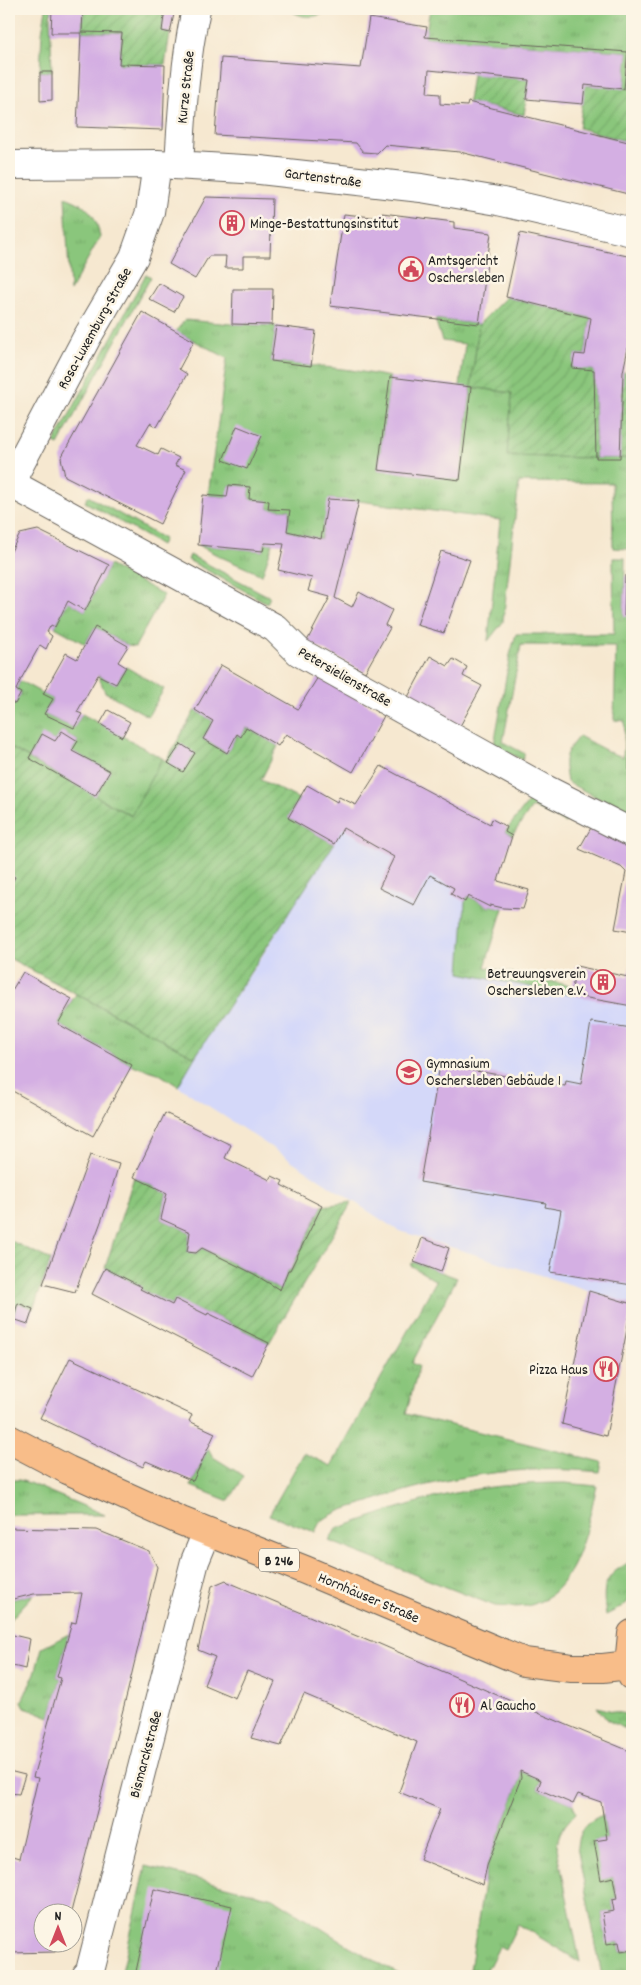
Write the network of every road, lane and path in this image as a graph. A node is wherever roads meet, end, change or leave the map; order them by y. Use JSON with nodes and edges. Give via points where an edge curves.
{"nodes":[{"id":1,"x":196,"y":9,"type":"edge"},
{"id":2,"x":168,"y":164,"type":"junction"},
{"id":3,"x":9,"y":165,"type":"edge"},
{"id":4,"x":632,"y":232,"type":"edge"},
{"id":5,"x":10,"y":484,"type":"edge"},
{"id":6,"x":632,"y":833,"type":"edge"},
{"id":7,"x":9,"y":1439,"type":"edge"},
{"id":8,"x":207,"y":1532,"type":"junction"},
{"id":9,"x":632,"y":1634,"type":"edge"},
{"id":10,"x":631,"y":1671,"type":"edge"},
{"id":11,"x":86,"y":1976,"type":"edge"}],
"edges":[{"from":1,"to":2,"type":"street","name":"Kurze Straße"},
{"from":2,"to":3,"type":"street","name":"Gartenstraße"},
{"from":2,"to":4,"type":"street","name":"Gartenstraße","via":[[260,170],[421,188],[498,201]]},
{"from":2,"to":5,"type":"street","name":"Rosa-Luxemburg-Straße","via":[[134,257],[86,339]]},
{"from":5,"to":6,"type":"street","name":"Petersielienstraße","via":[[275,628],[299,652],[545,789]]},
{"from":7,"to":8,"type":"main road","name":"Hornhäuser Straße","number":"B 246","via":[[68,1470]]},
{"from":8,"to":10,"type":"main road","name":"Hornhäuser Straße","number":"B 246","via":[[524,1662]]},
{"from":8,"to":11,"type":"street","name":"Bismarckstraße","via":[[195,1561],[98,1944]]},
{"from":9,"to":10,"type":"main road"}]}
